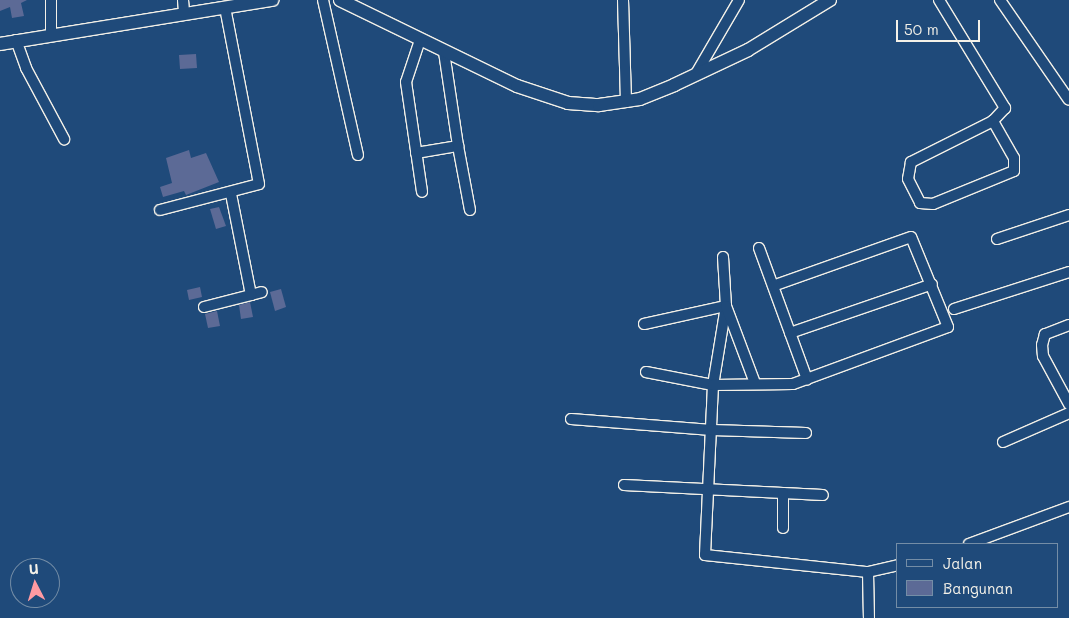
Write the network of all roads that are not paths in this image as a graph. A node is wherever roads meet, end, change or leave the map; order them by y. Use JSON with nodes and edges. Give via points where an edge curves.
{"nodes":[{"id":1,"x":51,"y":0,"type":"edge"},
{"id":2,"x":272,"y":0,"type":"edge"},
{"id":3,"x":323,"y":0,"type":"edge"},
{"id":4,"x":340,"y":0,"type":"edge"},
{"id":5,"x":623,"y":0,"type":"edge"},
{"id":6,"x":739,"y":0,"type":"edge"},
{"id":7,"x":830,"y":0,"type":"edge"},
{"id":8,"x":939,"y":0,"type":"edge"},
{"id":9,"x":1000,"y":0,"type":"edge"},
{"id":10,"x":247,"y":2,"type":"edge"},
{"id":11,"x":184,"y":6,"type":"edge"},
{"id":12,"x":225,"y":7,"type":"junction"},
{"id":13,"x":51,"y":33,"type":"junction"},
{"id":14,"x":16,"y":40,"type":"junction"},
{"id":15,"x":420,"y":40,"type":"junction"},
{"id":16,"x":0,"y":44,"type":"edge"},
{"id":17,"x":444,"y":52,"type":"junction"},
{"id":18,"x":697,"y":72,"type":"junction"},
{"id":19,"x":1069,"y":100,"type":"edge"},
{"id":20,"x":626,"y":102,"type":"junction"},
{"id":21,"x":993,"y":121,"type":"junction"},
{"id":22,"x":64,"y":139,"type":"dead end"},
{"id":23,"x":458,"y":146,"type":"junction"},
{"id":24,"x":416,"y":153,"type":"junction"},
{"id":25,"x":358,"y":155,"type":"dead end"},
{"id":26,"x":422,"y":192,"type":"dead end"},
{"id":27,"x":231,"y":194,"type":"junction"},
{"id":28,"x":160,"y":210,"type":"dead end"},
{"id":29,"x":470,"y":210,"type":"dead end"},
{"id":30,"x":1069,"y":215,"type":"edge"},
{"id":31,"x":996,"y":239,"type":"dead end"},
{"id":32,"x":759,"y":248,"type":"dead end"},
{"id":33,"x":723,"y":257,"type":"dead end"},
{"id":34,"x":1069,"y":272,"type":"edge"},
{"id":35,"x":932,"y":284,"type":"junction"},
{"id":36,"x":773,"y":286,"type":"junction"},
{"id":37,"x":262,"y":292,"type":"dead end"},
{"id":38,"x":251,"y":295,"type":"junction"},
{"id":39,"x":726,"y":306,"type":"junction"},
{"id":40,"x":204,"y":307,"type":"dead end"},
{"id":41,"x":954,"y":309,"type":"dead end"},
{"id":42,"x":644,"y":324,"type":"dead end"},
{"id":43,"x":1069,"y":325,"type":"edge"},
{"id":44,"x":790,"y":333,"type":"junction"},
{"id":45,"x":646,"y":372,"type":"dead end"},
{"id":46,"x":808,"y":380,"type":"junction"},
{"id":47,"x":756,"y":383,"type":"junction"},
{"id":48,"x":713,"y":384,"type":"junction"},
{"id":49,"x":1068,"y":401,"type":"edge"},
{"id":50,"x":1069,"y":413,"type":"edge"},
{"id":51,"x":572,"y":419,"type":"dead end"},
{"id":52,"x":712,"y":430,"type":"junction"},
{"id":53,"x":806,"y":433,"type":"dead end"},
{"id":54,"x":1003,"y":442,"type":"dead end"},
{"id":55,"x":624,"y":486,"type":"dead end"},
{"id":56,"x":708,"y":489,"type":"junction"},
{"id":57,"x":783,"y":493,"type":"junction"},
{"id":58,"x":823,"y":496,"type":"dead end"},
{"id":59,"x":1069,"y":507,"type":"edge"},
{"id":60,"x":783,"y":528,"type":"dead end"},
{"id":61,"x":972,"y":543,"type":"edge"},
{"id":62,"x":896,"y":565,"type":"edge"},
{"id":63,"x":868,"y":572,"type":"junction"},
{"id":64,"x":869,"y":618,"type":"edge"}],
"edges":[{"from":1,"to":13,"type":"street"},
{"from":2,"to":10,"type":"street"},
{"from":3,"to":25,"type":"street"},
{"from":4,"to":15,"type":"street"},
{"from":5,"to":20,"type":"street"},
{"from":6,"to":18,"type":"street"},
{"from":7,"to":18,"type":"street","via":[[755,46]]},
{"from":8,"to":21,"type":"street","via":[[1004,104],[1003,111]]},
{"from":9,"to":19,"type":"street"},
{"from":10,"to":12,"type":"street"},
{"from":11,"to":12,"type":"street"},
{"from":11,"to":13,"type":"street"},
{"from":12,"to":27,"type":"street","via":[[259,184]]},
{"from":13,"to":14,"type":"street"},
{"from":14,"to":16,"type":"street"},
{"from":14,"to":22,"type":"street","via":[[26,68]]},
{"from":15,"to":17,"type":"street"},
{"from":15,"to":24,"type":"street","via":[[406,74]]},
{"from":17,"to":20,"type":"street","via":[[555,100],[592,105]]},
{"from":17,"to":23,"type":"street"},
{"from":18,"to":20,"type":"street"},
{"from":21,"to":21,"type":"street","via":[[911,162],[908,179],[920,203],[933,204],[1014,171],[1014,158]]},
{"from":23,"to":24,"type":"street"},
{"from":23,"to":29,"type":"street"},
{"from":24,"to":26,"type":"street"},
{"from":27,"to":28,"type":"street"},
{"from":27,"to":38,"type":"street"},
{"from":30,"to":31,"type":"street"},
{"from":32,"to":36,"type":"street"},
{"from":33,"to":39,"type":"street"},
{"from":34,"to":41,"type":"street"},
{"from":35,"to":36,"type":"street","via":[[911,237]]},
{"from":35,"to":44,"type":"street"},
{"from":35,"to":46,"type":"street","via":[[948,327]]},
{"from":36,"to":44,"type":"street"},
{"from":37,"to":38,"type":"street"},
{"from":38,"to":40,"type":"street"},
{"from":39,"to":42,"type":"street"},
{"from":39,"to":47,"type":"street"},
{"from":39,"to":48,"type":"street"},
{"from":43,"to":49,"type":"street","via":[[1045,334],[1042,345],[1042,356]]},
{"from":44,"to":46,"type":"street"},
{"from":45,"to":48,"type":"street"},
{"from":46,"to":47,"type":"street","via":[[793,384]]},
{"from":47,"to":48,"type":"street"},
{"from":48,"to":52,"type":"street"},
{"from":50,"to":54,"type":"street"},
{"from":51,"to":52,"type":"street"},
{"from":52,"to":53,"type":"street"},
{"from":52,"to":56,"type":"street"},
{"from":55,"to":56,"type":"street"},
{"from":56,"to":57,"type":"street"},
{"from":56,"to":63,"type":"street","via":[[705,555]]},
{"from":57,"to":58,"type":"street"},
{"from":57,"to":60,"type":"street"},
{"from":59,"to":61,"type":"street"},
{"from":62,"to":63,"type":"street"},
{"from":63,"to":64,"type":"street"}]}
